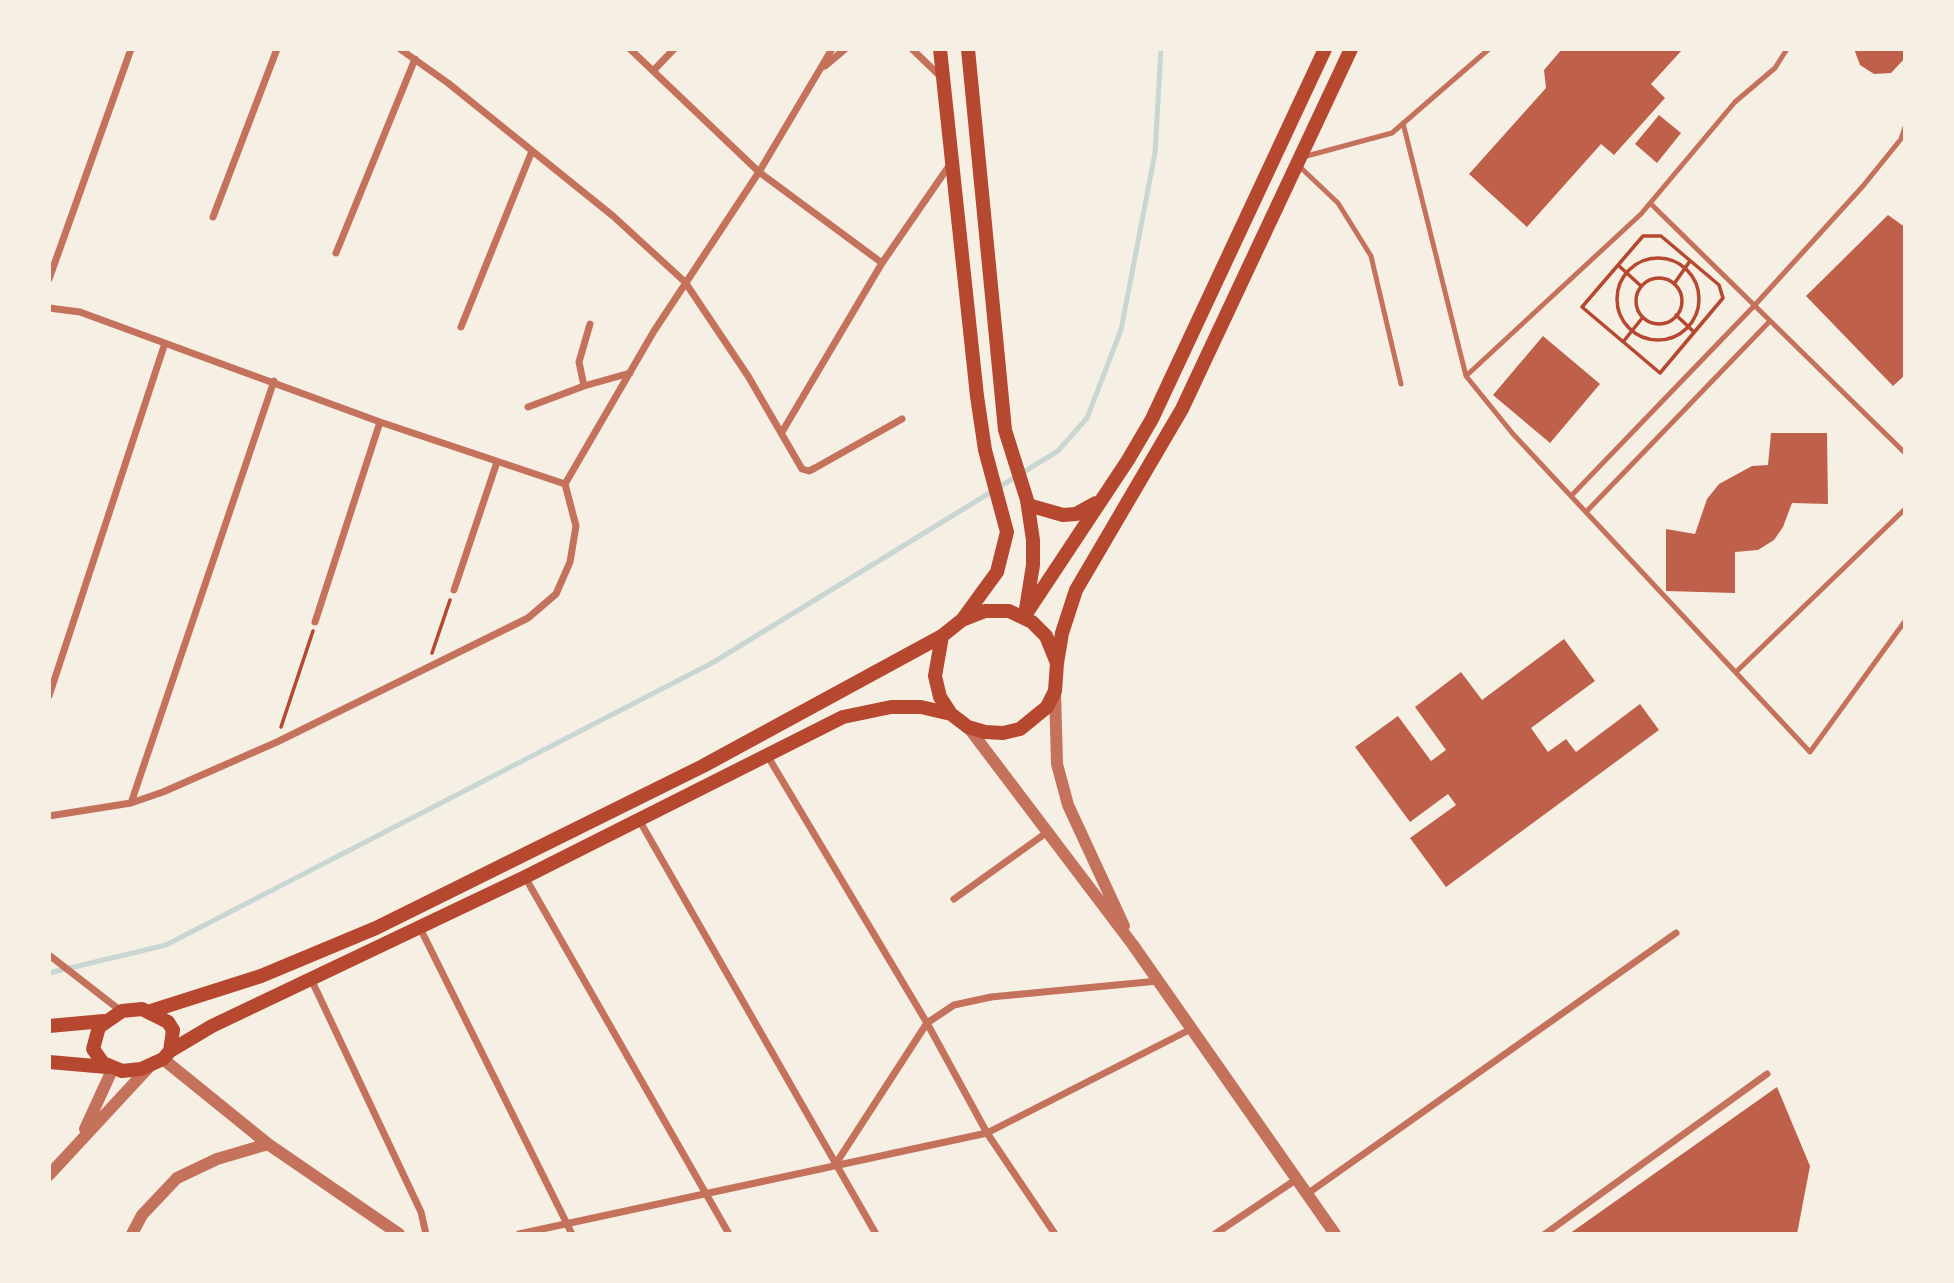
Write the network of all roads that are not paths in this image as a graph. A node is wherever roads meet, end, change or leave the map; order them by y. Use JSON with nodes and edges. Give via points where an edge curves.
{"nodes":[{"id":1,"x":131,"y":49,"type":"edge"},
{"id":2,"x":277,"y":49,"type":"edge"},
{"id":3,"x":400,"y":49,"type":"edge"},
{"id":4,"x":630,"y":49,"type":"edge"},
{"id":5,"x":674,"y":49,"type":"edge"},
{"id":6,"x":832,"y":49,"type":"edge"},
{"id":7,"x":845,"y":49,"type":"edge"},
{"id":8,"x":912,"y":49,"type":"edge"},
{"id":9,"x":940,"y":49,"type":"edge"},
{"id":10,"x":968,"y":49,"type":"edge"},
{"id":11,"x":1325,"y":49,"type":"edge"},
{"id":12,"x":1351,"y":49,"type":"edge"},
{"id":13,"x":1489,"y":49,"type":"edge"},
{"id":14,"x":1787,"y":49,"type":"edge"},
{"id":15,"x":415,"y":59,"type":"junction"},
{"id":16,"x":653,"y":71,"type":"junction"},
{"id":17,"x":819,"y":71,"type":"junction"},
{"id":18,"x":943,"y":79,"type":"junction"},
{"id":19,"x":1403,"y":123,"type":"junction"},
{"id":20,"x":1905,"y":127,"type":"edge"},
{"id":21,"x":532,"y":151,"type":"junction"},
{"id":22,"x":953,"y":161,"type":"junction"},
{"id":23,"x":1298,"y":161,"type":"junction"},
{"id":24,"x":759,"y":172,"type":"junction"},
{"id":25,"x":1650,"y":203,"type":"junction"},
{"id":26,"x":213,"y":217,"type":"dead end"},
{"id":27,"x":336,"y":253,"type":"dead end"},
{"id":28,"x":881,"y":263,"type":"junction"},
{"id":29,"x":49,"y":279,"type":"edge"},
{"id":30,"x":685,"y":282,"type":"junction"},
{"id":31,"x":1754,"y":306,"type":"junction"},
{"id":32,"x":49,"y":308,"type":"edge"},
{"id":33,"x":1770,"y":321,"type":"junction"},
{"id":34,"x":590,"y":324,"type":"dead end"},
{"id":35,"x":461,"y":327,"type":"dead end"},
{"id":36,"x":165,"y":344,"type":"junction"},
{"id":37,"x":630,"y":373,"type":"junction"},
{"id":38,"x":1466,"y":376,"type":"junction"},
{"id":39,"x":274,"y":381,"type":"junction"},
{"id":40,"x":1401,"y":384,"type":"dead end"},
{"id":41,"x":584,"y":386,"type":"junction"},
{"id":42,"x":528,"y":407,"type":"dead end"},
{"id":43,"x":902,"y":419,"type":"dead end"},
{"id":44,"x":380,"y":422,"type":"junction"},
{"id":45,"x":782,"y":432,"type":"junction"},
{"id":46,"x":1905,"y":453,"type":"edge"},
{"id":47,"x":497,"y":462,"type":"junction"},
{"id":48,"x":565,"y":484,"type":"junction"},
{"id":49,"x":1571,"y":496,"type":"junction"},
{"id":50,"x":1100,"y":500,"type":"junction"},
{"id":51,"x":1028,"y":503,"type":"junction"},
{"id":52,"x":1586,"y":512,"type":"junction"},
{"id":53,"x":1905,"y":512,"type":"edge"},
{"id":54,"x":454,"y":590,"type":"road end"},
{"id":55,"x":1024,"y":617,"type":"junction"},
{"id":56,"x":962,"y":620,"type":"junction"},
{"id":57,"x":1905,"y":621,"type":"edge"},
{"id":58,"x":316,"y":622,"type":"road end"},
{"id":59,"x":942,"y":636,"type":"junction"},
{"id":60,"x":1057,"y":663,"type":"junction"},
{"id":61,"x":1736,"y":672,"type":"junction"},
{"id":62,"x":1055,"y":691,"type":"junction"},
{"id":63,"x":49,"y":696,"type":"edge"},
{"id":64,"x":951,"y":714,"type":"junction"},
{"id":65,"x":968,"y":727,"type":"junction"},
{"id":66,"x":766,"y":754,"type":"junction"},
{"id":67,"x":131,"y":803,"type":"junction"},
{"id":68,"x":49,"y":816,"type":"edge"},
{"id":69,"x":638,"y":818,"type":"junction"},
{"id":70,"x":1046,"y":833,"type":"junction"},
{"id":71,"x":525,"y":877,"type":"junction"},
{"id":72,"x":954,"y":898,"type":"dead end"},
{"id":73,"x":419,"y":928,"type":"junction"},
{"id":74,"x":1676,"y":933,"type":"dead end"},
{"id":75,"x":1133,"y":946,"type":"junction"},
{"id":76,"x":49,"y":955,"type":"edge"},
{"id":77,"x":311,"y":979,"type":"junction"},
{"id":78,"x":1158,"y":981,"type":"junction"},
{"id":79,"x":122,"y":1011,"type":"junction"},
{"id":80,"x":151,"y":1011,"type":"junction"},
{"id":81,"x":104,"y":1021,"type":"junction"},
{"id":82,"x":927,"y":1023,"type":"junction"},
{"id":83,"x":49,"y":1026,"type":"edge"},
{"id":84,"x":1193,"y":1028,"type":"junction"},
{"id":85,"x":167,"y":1055,"type":"junction"},
{"id":86,"x":49,"y":1062,"type":"edge"},
{"id":87,"x":150,"y":1066,"type":"junction"},
{"id":88,"x":113,"y":1068,"type":"junction"},
{"id":89,"x":1767,"y":1074,"type":"dead end"},
{"id":90,"x":987,"y":1133,"type":"junction"},
{"id":91,"x":79,"y":1142,"type":"junction"},
{"id":92,"x":268,"y":1144,"type":"junction"},
{"id":93,"x":835,"y":1166,"type":"junction"},
{"id":94,"x":49,"y":1175,"type":"edge"},
{"id":95,"x":1297,"y":1179,"type":"junction"},
{"id":96,"x":707,"y":1193,"type":"junction"},
{"id":97,"x":1307,"y":1194,"type":"junction"},
{"id":98,"x":567,"y":1224,"type":"junction"},
{"id":99,"x":132,"y":1234,"type":"edge"},
{"id":100,"x":399,"y":1234,"type":"edge"},
{"id":101,"x":426,"y":1234,"type":"edge"},
{"id":102,"x":519,"y":1234,"type":"edge"},
{"id":103,"x":572,"y":1234,"type":"edge"},
{"id":104,"x":729,"y":1234,"type":"edge"},
{"id":105,"x":876,"y":1234,"type":"edge"},
{"id":106,"x":1055,"y":1234,"type":"edge"},
{"id":107,"x":1215,"y":1234,"type":"edge"},
{"id":108,"x":1335,"y":1234,"type":"edge"},
{"id":109,"x":1545,"y":1234,"type":"edge"}],
"edges":[{"from":1,"to":29,"type":"street"},
{"from":2,"to":26,"type":"street"},
{"from":3,"to":15,"type":"street"},
{"from":4,"to":16,"type":"street"},
{"from":5,"to":16,"type":"street"},
{"from":6,"to":17,"type":"street"},
{"from":7,"to":17,"type":"street"},
{"from":8,"to":18,"type":"street"},
{"from":9,"to":18,"type":"main road"},
{"from":10,"to":51,"type":"main road","via":[[1005,430]]},
{"from":11,"to":50,"type":"main road","via":[[1152,419]]},
{"from":12,"to":23,"type":"main road"},
{"from":13,"to":19,"type":"lane"},
{"from":14,"to":25,"type":"lane","via":[[1774,68],[1735,102]]},
{"from":15,"to":21,"type":"street"},
{"from":15,"to":27,"type":"street"},
{"from":16,"to":24,"type":"street"},
{"from":17,"to":24,"type":"street"},
{"from":18,"to":22,"type":"main road"},
{"from":19,"to":23,"type":"lane","via":[[1392,133]]},
{"from":19,"to":38,"type":"lane"},
{"from":20,"to":31,"type":"lane","via":[[1901,139],[1863,186]]},
{"from":21,"to":30,"type":"street"},
{"from":21,"to":35,"type":"street"},
{"from":22,"to":28,"type":"street"},
{"from":22,"to":56,"type":"main road","via":[[985,450],[1006,519],[1006,546],[997,572]]},
{"from":23,"to":40,"type":"lane","via":[[1338,203],[1371,256]]},
{"from":23,"to":60,"type":"main road","via":[[1182,409],[1076,590]]},
{"from":24,"to":28,"type":"street"},
{"from":24,"to":30,"type":"street"},
{"from":25,"to":31,"type":"lane"},
{"from":25,"to":38,"type":"lane"},
{"from":28,"to":45,"type":"street"},
{"from":30,"to":37,"type":"street"},
{"from":30,"to":45,"type":"street"},
{"from":31,"to":33,"type":"lane"},
{"from":31,"to":49,"type":"lane"},
{"from":32,"to":36,"type":"street","via":[[80,313]]},
{"from":33,"to":46,"type":"lane"},
{"from":33,"to":52,"type":"lane"},
{"from":34,"to":41,"type":"street","via":[[579,362]]},
{"from":36,"to":39,"type":"street"},
{"from":36,"to":63,"type":"street"},
{"from":37,"to":41,"type":"street"},
{"from":37,"to":48,"type":"street"},
{"from":38,"to":49,"type":"lane"},
{"from":39,"to":44,"type":"street"},
{"from":39,"to":67,"type":"street"},
{"from":41,"to":42,"type":"street"},
{"from":43,"to":45,"type":"street","via":[[809,471],[802,469]]},
{"from":44,"to":47,"type":"street"},
{"from":44,"to":58,"type":"street"},
{"from":47,"to":48,"type":"street"},
{"from":47,"to":54,"type":"street"},
{"from":48,"to":67,"type":"street","via":[[576,526],[570,562],[556,594],[528,618],[276,742]]},
{"from":49,"to":52,"type":"lane"},
{"from":50,"to":51,"type":"main road","via":[[1076,514],[1063,515]]},
{"from":50,"to":55,"type":"main road"},
{"from":51,"to":55,"type":"main road","via":[[1034,554]]},
{"from":52,"to":61,"type":"lane"},
{"from":53,"to":61,"type":"lane"},
{"from":55,"to":56,"type":"main road","via":[[993,610]]},
{"from":55,"to":60,"type":"main road","via":[[1046,636]]},
{"from":56,"to":59,"type":"main road"},
{"from":57,"to":61,"type":"lane","via":[[1810,752]]},
{"from":59,"to":64,"type":"main road","via":[[935,676],[940,697]]},
{"from":59,"to":80,"type":"main road","via":[[703,766],[376,928],[261,976]]},
{"from":60,"to":62,"type":"main road"},
{"from":62,"to":65,"type":"main road","via":[[1047,707],[1020,729],[1003,733]]},
{"from":62,"to":75,"type":"street","via":[[1057,764],[1068,805]]},
{"from":64,"to":65,"type":"main road"},
{"from":64,"to":66,"type":"main road","via":[[921,708],[868,710]]},
{"from":65,"to":70,"type":"street"},
{"from":66,"to":69,"type":"main road"},
{"from":66,"to":82,"type":"street"},
{"from":67,"to":68,"type":"street"},
{"from":69,"to":71,"type":"main road"},
{"from":69,"to":93,"type":"street"},
{"from":70,"to":72,"type":"street"},
{"from":70,"to":75,"type":"street"},
{"from":71,"to":73,"type":"main road"},
{"from":71,"to":96,"type":"street"},
{"from":73,"to":77,"type":"main road"},
{"from":73,"to":98,"type":"street"},
{"from":74,"to":97,"type":"street"},
{"from":75,"to":78,"type":"street"},
{"from":76,"to":79,"type":"street"},
{"from":77,"to":85,"type":"main road","via":[[212,1026]]},
{"from":77,"to":101,"type":"street","via":[[421,1212]]},
{"from":78,"to":82,"type":"street","via":[[991,997],[954,1005]]},
{"from":78,"to":84,"type":"street"},
{"from":79,"to":80,"type":"main road"},
{"from":79,"to":81,"type":"main road"},
{"from":80,"to":85,"type":"main road","via":[[173,1030]]},
{"from":81,"to":83,"type":"main road"},
{"from":81,"to":88,"type":"main road","via":[[95,1034],[93,1049]]},
{"from":82,"to":90,"type":"street"},
{"from":82,"to":93,"type":"street"},
{"from":84,"to":90,"type":"street"},
{"from":84,"to":95,"type":"street"},
{"from":85,"to":87,"type":"main road"},
{"from":85,"to":92,"type":"street"},
{"from":86,"to":88,"type":"main road"},
{"from":87,"to":88,"type":"main road","via":[[132,1071]]},
{"from":87,"to":91,"type":"street"},
{"from":88,"to":91,"type":"street"},
{"from":89,"to":109,"type":"street"},
{"from":90,"to":93,"type":"street"},
{"from":90,"to":106,"type":"street"},
{"from":91,"to":94,"type":"street"},
{"from":92,"to":99,"type":"street","via":[[217,1159],[177,1178],[142,1215]]},
{"from":92,"to":100,"type":"street"},
{"from":93,"to":96,"type":"street"},
{"from":93,"to":105,"type":"street"},
{"from":95,"to":97,"type":"street"},
{"from":95,"to":107,"type":"street"},
{"from":96,"to":98,"type":"street"},
{"from":96,"to":104,"type":"street"},
{"from":97,"to":108,"type":"street"},
{"from":98,"to":102,"type":"street"},
{"from":98,"to":103,"type":"street"}]}
